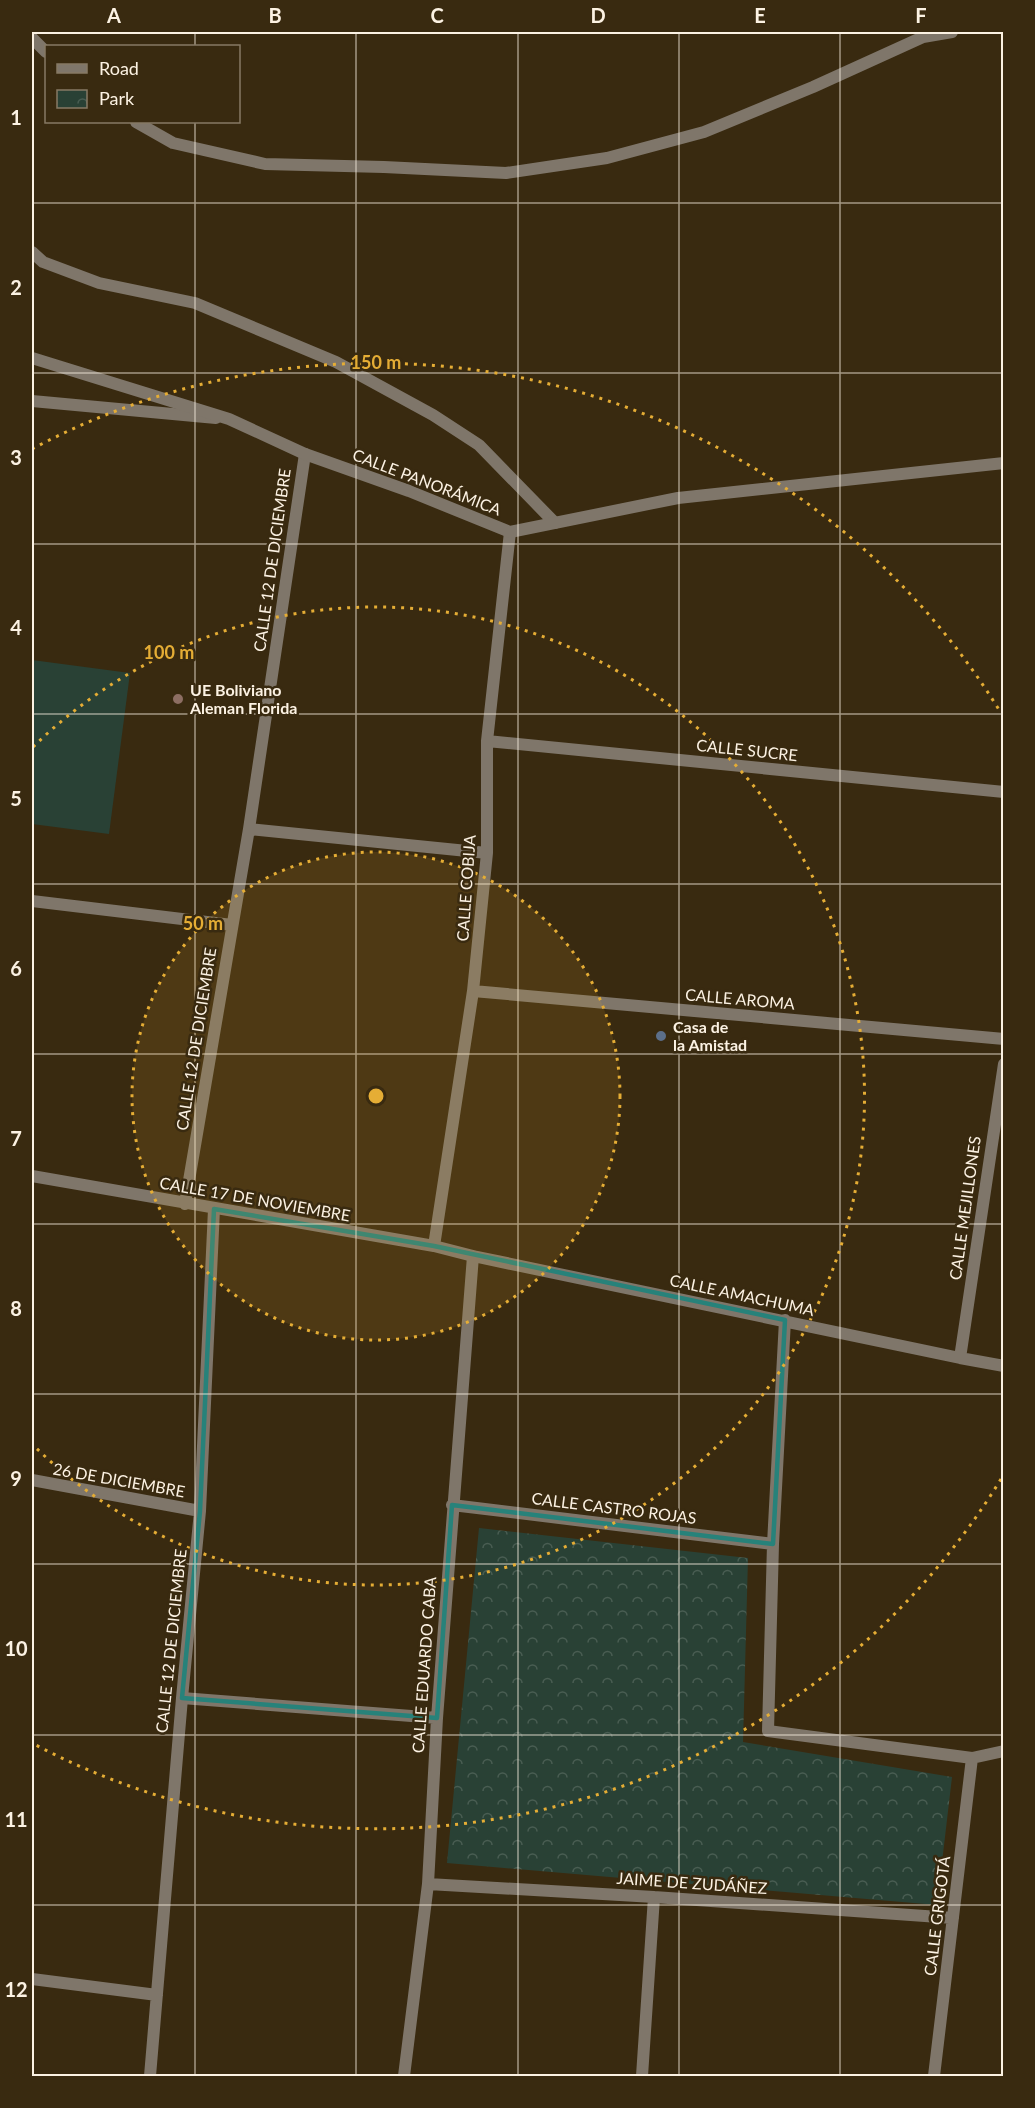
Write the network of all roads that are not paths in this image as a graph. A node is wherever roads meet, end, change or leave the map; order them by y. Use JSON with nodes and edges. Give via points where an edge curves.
{"nodes":[{"id":1,"x":952,"y":32,"type":"edge"},
{"id":2,"x":32,"y":38,"type":"edge"},
{"id":3,"x":45,"y":51,"type":"edge"},
{"id":4,"x":138,"y":123,"type":"edge"},
{"id":5,"x":32,"y":252,"type":"edge"},
{"id":6,"x":32,"y":358,"type":"edge"},
{"id":7,"x":32,"y":401,"type":"edge"},
{"id":8,"x":229,"y":419,"type":"junction"},
{"id":9,"x":305,"y":454,"type":"junction"},
{"id":10,"x":1004,"y":463,"type":"edge"},
{"id":11,"x":555,"y":523,"type":"junction"},
{"id":12,"x":510,"y":532,"type":"junction"},
{"id":13,"x":487,"y":741,"type":"junction"},
{"id":14,"x":1004,"y":792,"type":"edge"},
{"id":15,"x":249,"y":829,"type":"junction"},
{"id":16,"x":487,"y":853,"type":"junction"},
{"id":17,"x":32,"y":901,"type":"edge"},
{"id":18,"x":232,"y":924,"type":"junction"},
{"id":19,"x":473,"y":992,"type":"junction"},
{"id":20,"x":1004,"y":1039,"type":"edge"},
{"id":21,"x":1004,"y":1064,"type":"edge"},
{"id":22,"x":1003,"y":1077,"type":"edge"},
{"id":23,"x":32,"y":1176,"type":"edge"},
{"id":24,"x":185,"y":1204,"type":"junction"},
{"id":25,"x":214,"y":1209,"type":"junction"},
{"id":26,"x":434,"y":1246,"type":"junction"},
{"id":27,"x":473,"y":1256,"type":"junction"},
{"id":28,"x":785,"y":1320,"type":"junction"},
{"id":29,"x":960,"y":1358,"type":"junction"},
{"id":30,"x":1004,"y":1365,"type":"edge"},
{"id":31,"x":32,"y":1480,"type":"edge"},
{"id":32,"x":452,"y":1505,"type":"junction"},
{"id":33,"x":200,"y":1511,"type":"junction"},
{"id":34,"x":773,"y":1544,"type":"junction"},
{"id":35,"x":182,"y":1698,"type":"junction"},
{"id":36,"x":437,"y":1718,"type":"junction"},
{"id":37,"x":1004,"y":1751,"type":"edge"},
{"id":38,"x":972,"y":1758,"type":"junction"},
{"id":39,"x":428,"y":1884,"type":"junction"},
{"id":40,"x":654,"y":1897,"type":"junction"},
{"id":41,"x":953,"y":1918,"type":"junction"},
{"id":42,"x":32,"y":1979,"type":"edge"},
{"id":43,"x":157,"y":1995,"type":"junction"},
{"id":44,"x":150,"y":2076,"type":"edge"},
{"id":45,"x":404,"y":2076,"type":"edge"},
{"id":46,"x":642,"y":2076,"type":"edge"},
{"id":47,"x":934,"y":2076,"type":"edge"}],
"edges":[{"from":1,"to":4,"type":"street","via":[[923,37],[704,132],[607,158],[506,173],[265,164],[173,143]]},
{"from":2,"to":3,"type":"street"},
{"from":5,"to":11,"type":"street","via":[[43,262],[99,283],[195,303],[336,362],[478,445]]},
{"from":6,"to":8,"type":"street","name":"CALLE PANORÁMICA"},
{"from":7,"to":8,"type":"street"},
{"from":8,"to":9,"type":"street","name":"CALLE PANORÁMICA"},
{"from":9,"to":12,"type":"street","name":"CALLE PANORÁMICA"},
{"from":9,"to":15,"type":"street","name":"CALLE 12 DE DICIEMBRE"},
{"from":10,"to":11,"type":"street","name":"CALLE PANORÁMICA","via":[[678,498]]},
{"from":11,"to":12,"type":"street","name":"CALLE PANORÁMICA"},
{"from":12,"to":13,"type":"street","name":"CALLE COBIJA"},
{"from":13,"to":14,"type":"street","name":"CALLE SUCRE"},
{"from":13,"to":16,"type":"street","name":"CALLE COBIJA"},
{"from":15,"to":16,"type":"street"},
{"from":15,"to":18,"type":"street","name":"CALLE 12 DE DICIEMBRE"},
{"from":16,"to":19,"type":"street","name":"CALLE COBIJA"},
{"from":17,"to":18,"type":"street"},
{"from":18,"to":24,"type":"street","name":"CALLE 12 DE DICIEMBRE"},
{"from":19,"to":20,"type":"street","name":"CALLE AROMA"},
{"from":19,"to":26,"type":"street","name":"CALLE COBIJA"},
{"from":21,"to":22,"type":"street","name":"CALLE MEJILLONES"},
{"from":22,"to":29,"type":"street","name":"CALLE MEJILLONES"},
{"from":23,"to":24,"type":"street","name":"CALLE 17 DE NOVIEMBRE"},
{"from":24,"to":25,"type":"street","name":"CALLE 17 DE NOVIEMBRE"},
{"from":25,"to":26,"type":"street","name":"CALLE 17 DE NOVIEMBRE"},
{"from":25,"to":33,"type":"street","name":"CALLE 12 DE DICIEMBRE"},
{"from":26,"to":27,"type":"street","name":"CALLE 17 DE NOVIEMBRE"},
{"from":27,"to":28,"type":"street","name":"CALLE AMACHUMA"},
{"from":27,"to":32,"type":"street","name":"CALLE EDUARDO CABA"},
{"from":28,"to":29,"type":"street","name":"CALLE AMACHUMA"},
{"from":28,"to":34,"type":"street"},
{"from":29,"to":30,"type":"street","name":"CALLE AMACHUMA"},
{"from":31,"to":33,"type":"street","name":"26 DE DICIEMBRE"},
{"from":32,"to":34,"type":"street","name":"CALLE CASTRO ROJAS"},
{"from":32,"to":36,"type":"street","name":"CALLE EDUARDO CABA"},
{"from":33,"to":35,"type":"street","name":"CALLE 12 DE DICIEMBRE"},
{"from":34,"to":38,"type":"street","via":[[768,1731]]},
{"from":35,"to":36,"type":"street"},
{"from":35,"to":43,"type":"street","name":"CALLE 12 DE DICIEMBRE"},
{"from":36,"to":39,"type":"street","name":"CALLE EDUARDO CABA"},
{"from":37,"to":38,"type":"street"},
{"from":38,"to":41,"type":"street","name":"CALLE GRIGOTÁ"},
{"from":39,"to":40,"type":"street","name":"JAIME DE ZUDÁÑEZ"},
{"from":39,"to":45,"type":"street","name":"CALLE EDUARDO CABA"},
{"from":40,"to":41,"type":"street","name":"JAIME DE ZUDÁÑEZ"},
{"from":40,"to":46,"type":"street"},
{"from":41,"to":47,"type":"street","name":"CALLE GRIGOTÁ"},
{"from":42,"to":43,"type":"street"},
{"from":43,"to":44,"type":"street","name":"CALLE 12 DE DICIEMBRE"}]}
